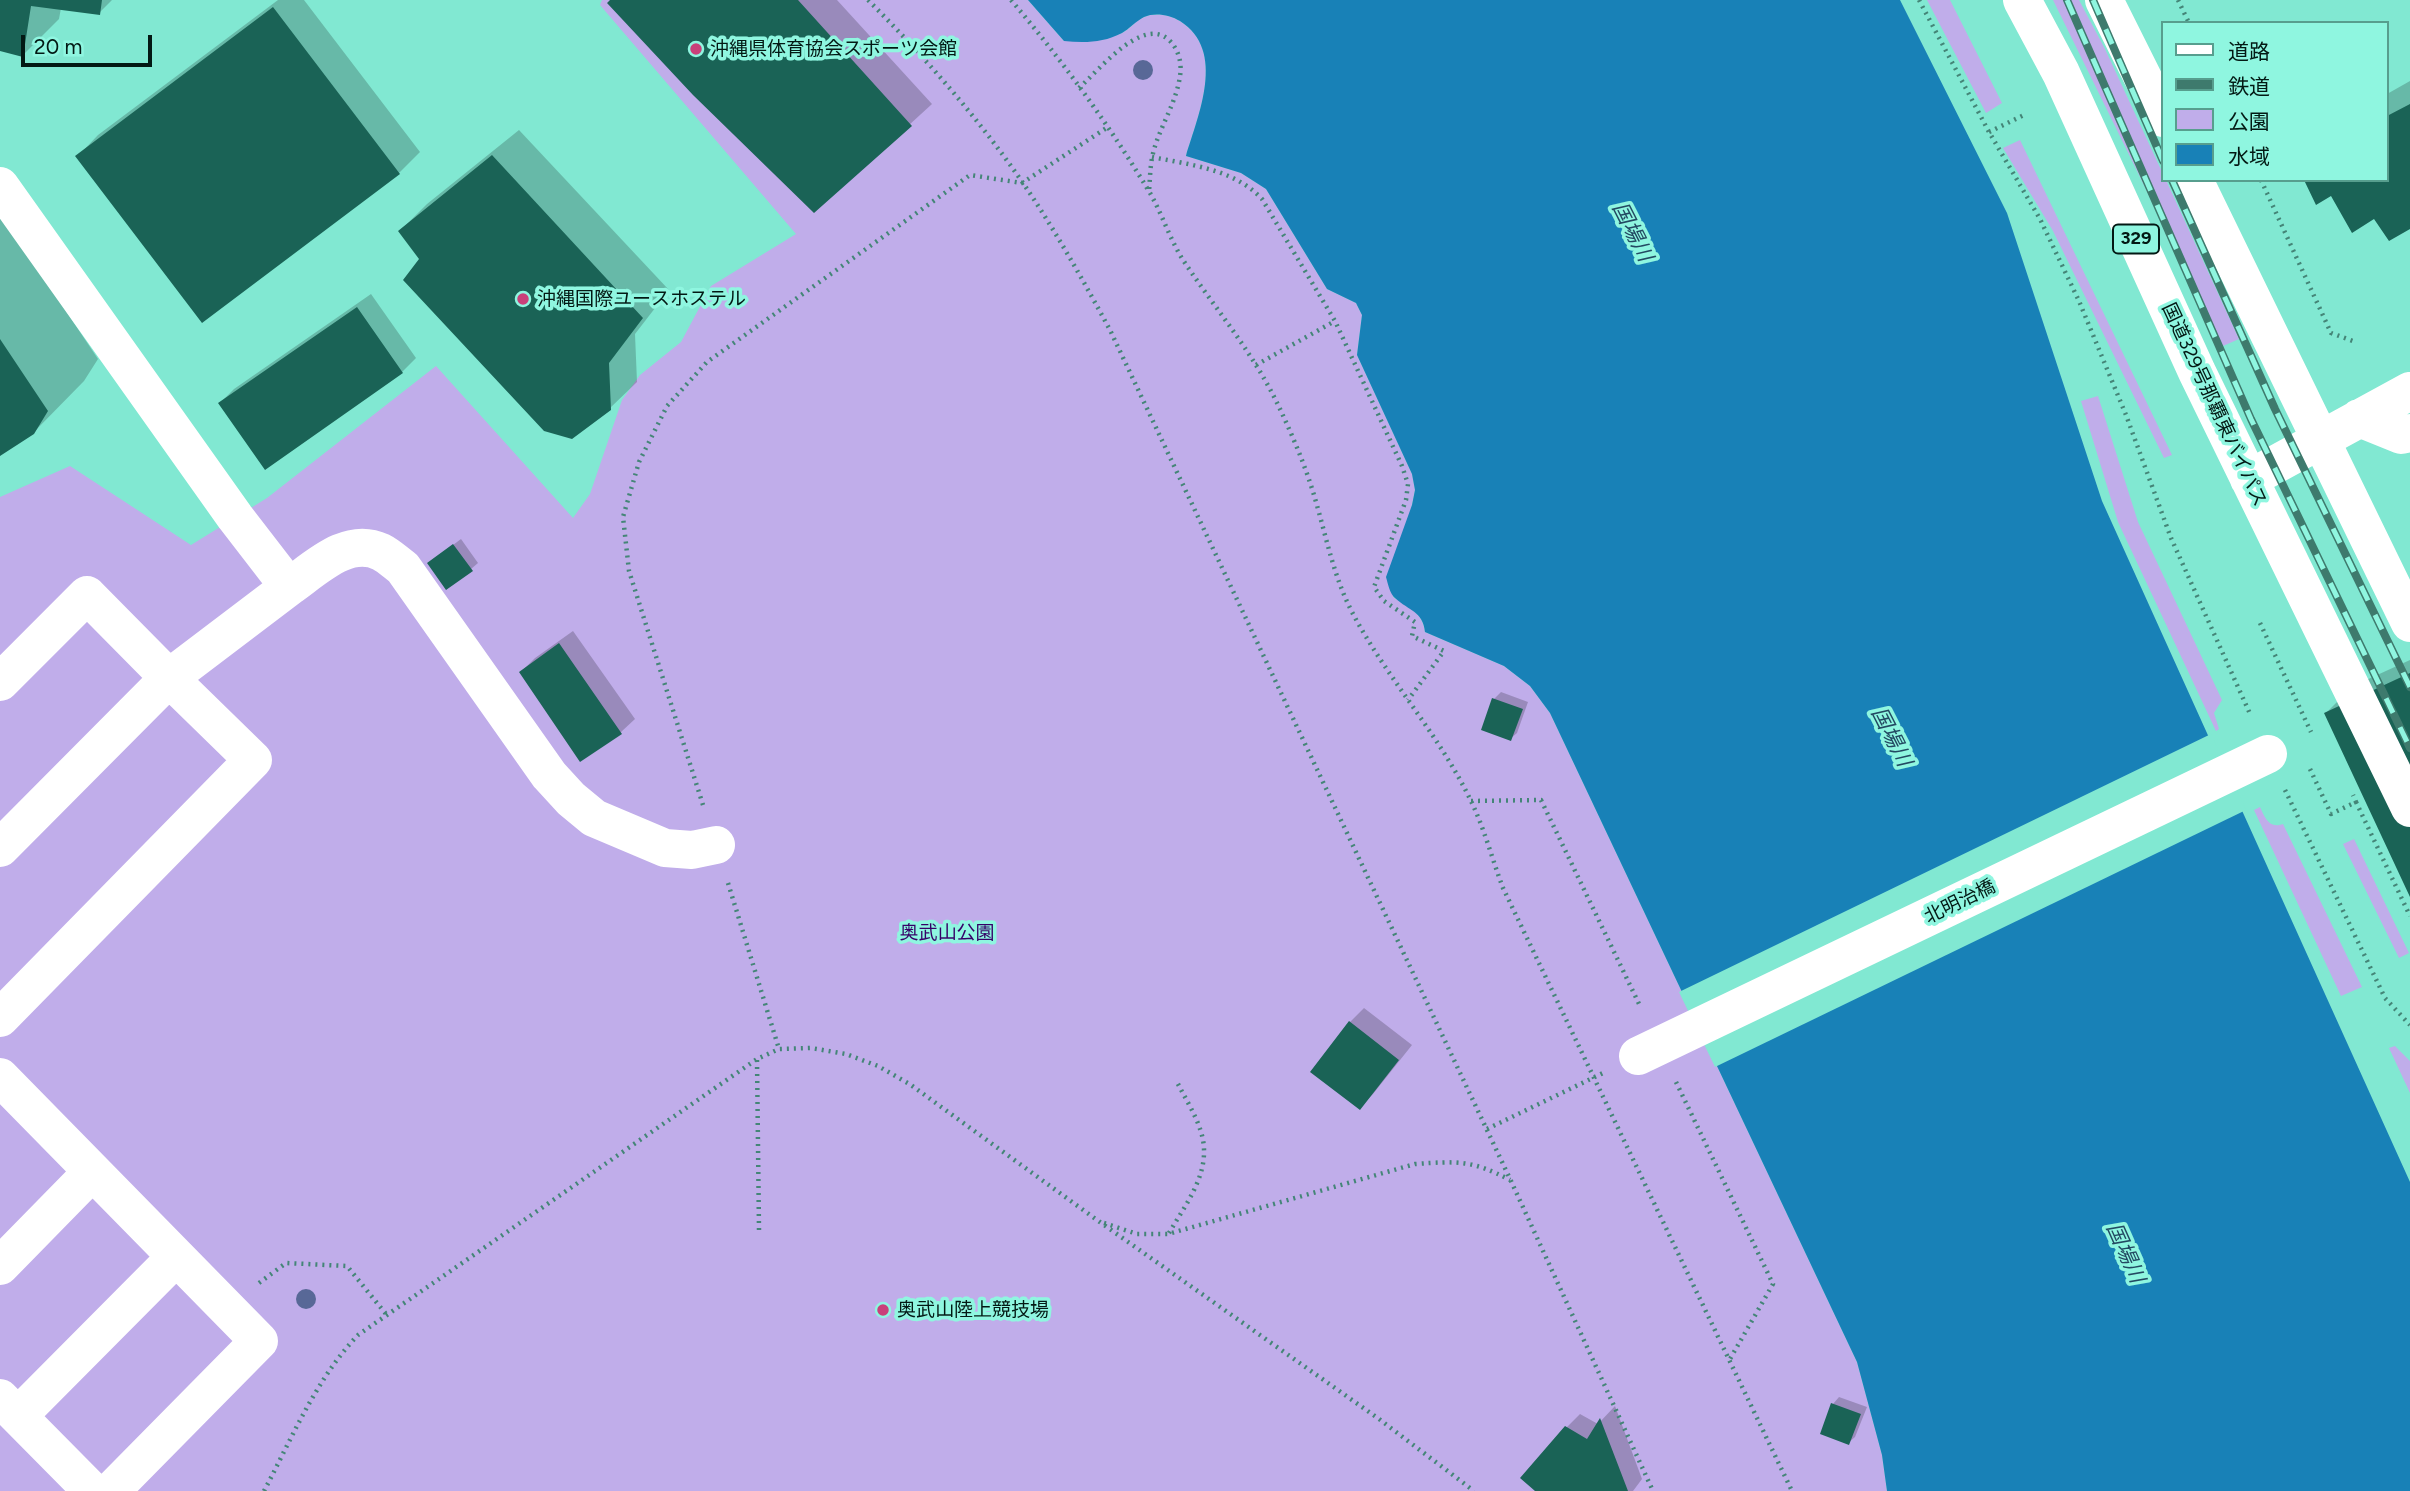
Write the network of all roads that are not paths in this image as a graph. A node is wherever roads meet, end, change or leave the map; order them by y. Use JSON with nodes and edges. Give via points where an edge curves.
{"nodes":[{"id":1,"x":2022,"y":0,"type":"edge"},
{"id":2,"x":2104,"y":0,"type":"edge"},
{"id":3,"x":2162,"y":116,"type":"edge"},
{"id":4,"x":2195,"y":182,"type":"edge"},
{"id":5,"x":0,"y":186,"type":"edge"},
{"id":6,"x":2410,"y":391,"type":"edge"},
{"id":7,"x":2359,"y":418,"type":"junction"},
{"id":8,"x":2410,"y":433,"type":"edge"},
{"id":9,"x":2322,"y":439,"type":"junction"},
{"id":10,"x":2249,"y":479,"type":"junction"},
{"id":11,"x":289,"y":587,"type":"junction"},
{"id":12,"x":2410,"y":623,"type":"edge"},
{"id":13,"x":169,"y":678,"type":"junction"},
{"id":14,"x":0,"y":682,"type":"edge"},
{"id":15,"x":2255,"y":760,"type":"road end"},
{"id":16,"x":2410,"y":808,"type":"edge"},
{"id":17,"x":716,"y":845,"type":"road end"},
{"id":18,"x":0,"y":848,"type":"edge"},
{"id":19,"x":0,"y":1018,"type":"edge"},
{"id":20,"x":1623,"y":1063,"type":"road end"},
{"id":21,"x":3,"y":1086,"type":"edge"},
{"id":22,"x":92,"y":1172,"type":"junction"},
{"id":23,"x":176,"y":1256,"type":"junction"},
{"id":24,"x":0,"y":1266,"type":"edge"},
{"id":25,"x":9,"y":1407,"type":"edge"},
{"id":26,"x":92,"y":1491,"type":"edge"},
{"id":27,"x":111,"y":1491,"type":"edge"}],
"edges":[{"from":1,"to":10,"type":"main road","name":"国道329号那覇東バイパス","number":"329","via":[[2061,74]]},
{"from":2,"to":3,"type":"main road"},
{"from":4,"to":9,"type":"main road"},
{"from":5,"to":11,"type":"main road"},
{"from":6,"to":7,"type":"main road"},
{"from":7,"to":8,"type":"main road","via":[[2400,435]]},
{"from":7,"to":9,"type":"main road"},
{"from":9,"to":10,"type":"main road"},
{"from":9,"to":12,"type":"main road"},
{"from":10,"to":16,"type":"main road","name":"国道329号那覇東バイパス","number":"329"},
{"from":11,"to":13,"type":"main road"},
{"from":11,"to":17,"type":"main road","via":[[336,555],[358,547],[380,552],[404,568],[570,799],[594,818],[665,848],[692,850]]},
{"from":13,"to":14,"type":"main road","via":[[86,595]]},
{"from":13,"to":18,"type":"main road"},
{"from":13,"to":19,"type":"main road","via":[[253,760]]},
{"from":15,"to":20,"type":"main road","name":"北明治橋"},
{"from":21,"to":22,"type":"main road"},
{"from":22,"to":23,"type":"main road"},
{"from":22,"to":24,"type":"main road"},
{"from":23,"to":25,"type":"main road"},
{"from":23,"to":27,"type":"main road","via":[[259,1341]]},
{"from":25,"to":26,"type":"main road"}]}
